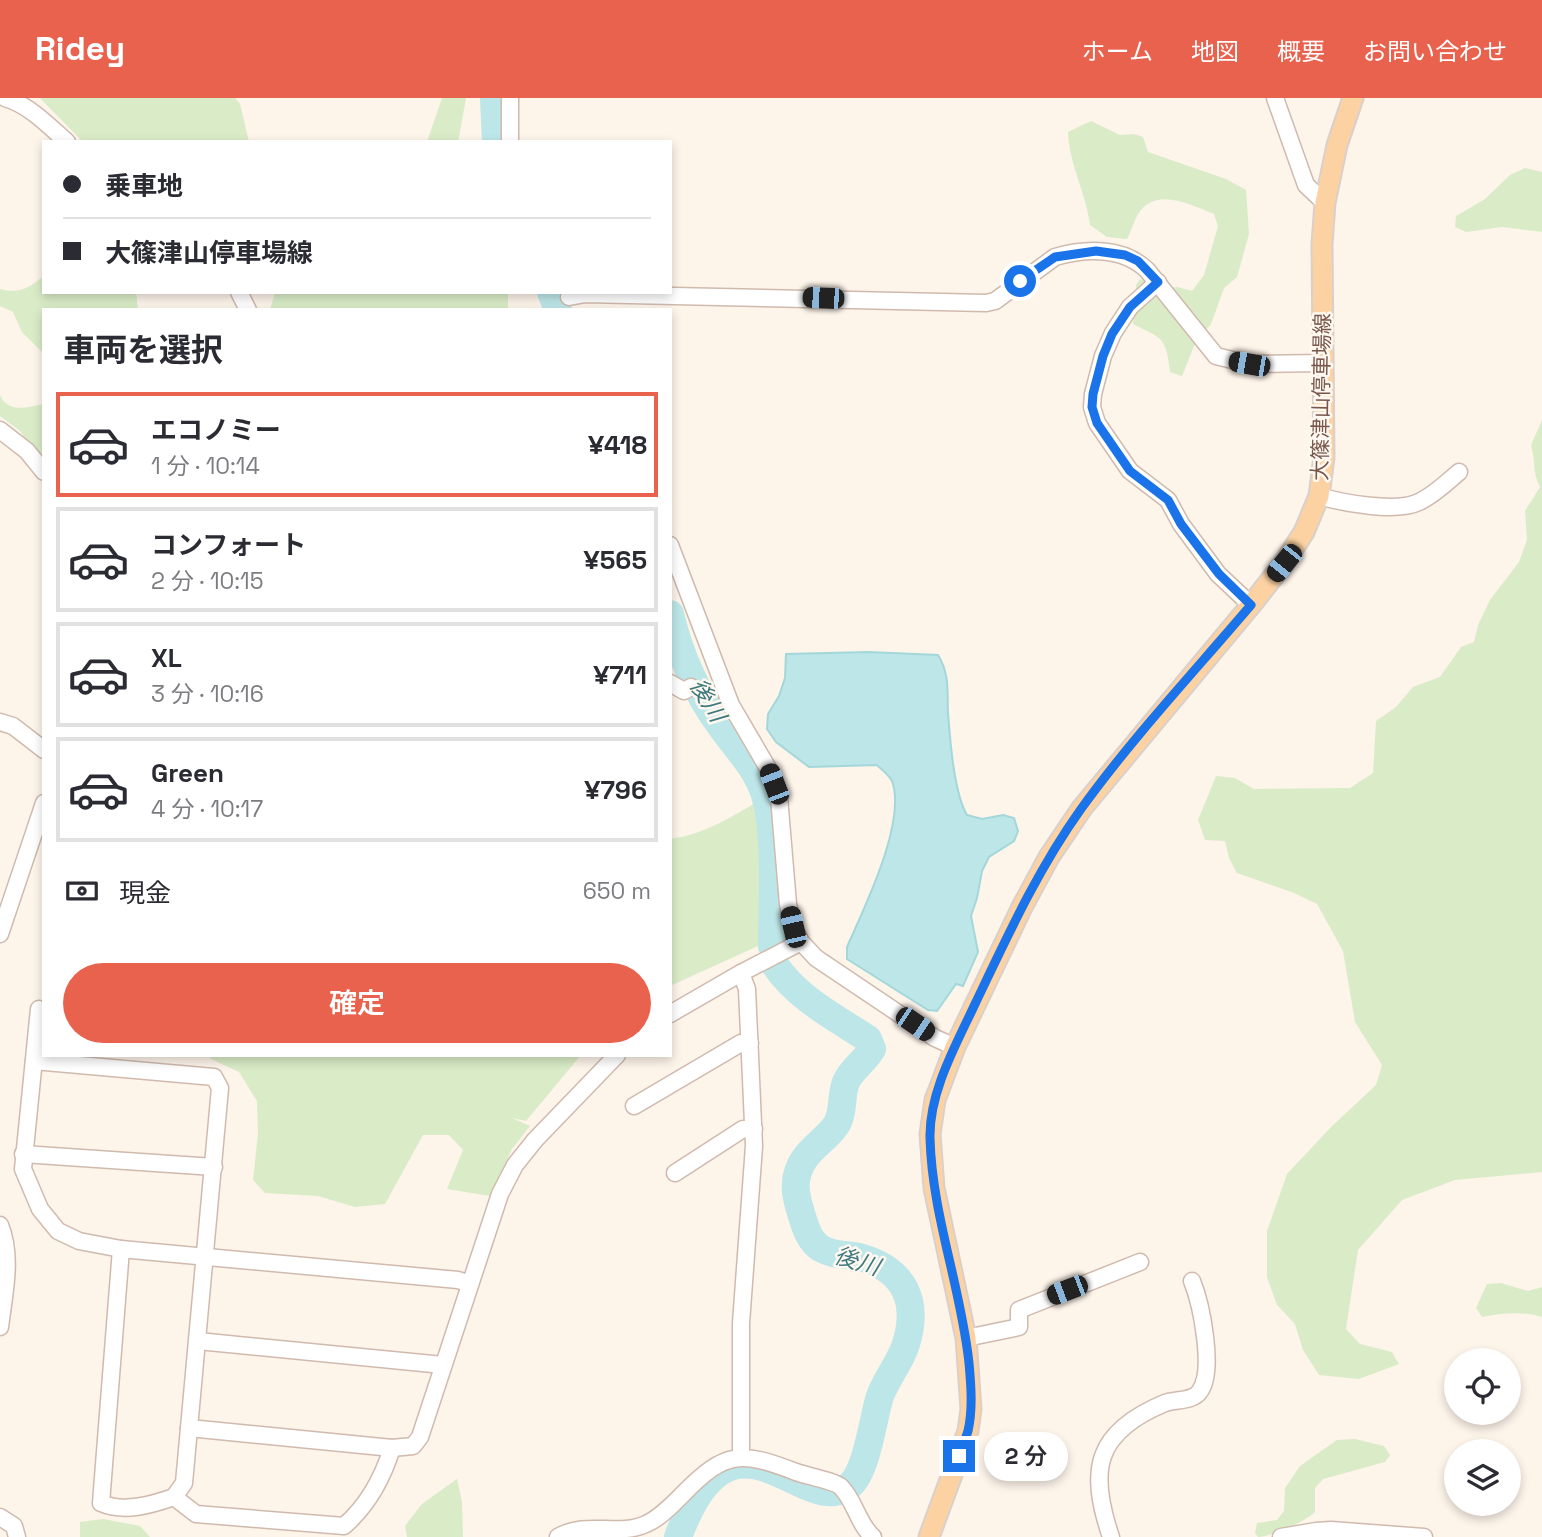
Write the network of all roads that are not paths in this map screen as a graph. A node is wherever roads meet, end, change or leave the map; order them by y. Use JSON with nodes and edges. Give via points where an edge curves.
{"nodes":[{"id":1,"x":5,"y":98,"type":"edge"},
{"id":2,"x":510,"y":98,"type":"edge"},
{"id":3,"x":1275,"y":98,"type":"edge"},
{"id":4,"x":1353,"y":98,"type":"edge"},
{"id":5,"x":65,"y":140,"type":"edge"},
{"id":6,"x":510,"y":140,"type":"edge"},
{"id":7,"x":1325,"y":203,"type":"junction"},
{"id":8,"x":1158,"y":282,"type":"junction"},
{"id":9,"x":570,"y":300,"type":"edge"},
{"id":10,"x":1323,"y":363,"type":"junction"},
{"id":11,"x":0,"y":430,"type":"edge"},
{"id":12,"x":42,"y":470,"type":"edge"},
{"id":13,"x":1459,"y":472,"type":"dead end"},
{"id":14,"x":1319,"y":496,"type":"junction"},
{"id":15,"x":672,"y":550,"type":"edge"},
{"id":16,"x":1251,"y":605,"type":"junction"},
{"id":17,"x":672,"y":684,"type":"edge"},
{"id":18,"x":691,"y":687,"type":"dead end"},
{"id":19,"x":0,"y":722,"type":"edge"},
{"id":20,"x":42,"y":748,"type":"edge"},
{"id":21,"x":42,"y":809,"type":"edge"},
{"id":22,"x":0,"y":934,"type":"edge"},
{"id":23,"x":801,"y":942,"type":"junction"},
{"id":24,"x":741,"y":973,"type":"junction"},
{"id":25,"x":39,"y":1009,"type":"dead end"},
{"id":26,"x":672,"y":1013,"type":"edge"},
{"id":27,"x":750,"y":1043,"type":"junction"},
{"id":28,"x":955,"y":1046,"type":"junction"},
{"id":29,"x":615,"y":1057,"type":"edge"},
{"id":30,"x":34,"y":1061,"type":"junction"},
{"id":31,"x":634,"y":1106,"type":"dead end"},
{"id":32,"x":754,"y":1129,"type":"junction"},
{"id":33,"x":23,"y":1154,"type":"junction"},
{"id":34,"x":214,"y":1167,"type":"junction"},
{"id":35,"x":675,"y":1173,"type":"dead end"},
{"id":36,"x":0,"y":1225,"type":"edge"},
{"id":37,"x":121,"y":1249,"type":"junction"},
{"id":38,"x":206,"y":1255,"type":"junction"},
{"id":39,"x":1140,"y":1262,"type":"dead end"},
{"id":40,"x":1192,"y":1281,"type":"dead end"},
{"id":41,"x":470,"y":1284,"type":"junction"},
{"id":42,"x":0,"y":1327,"type":"edge"},
{"id":43,"x":966,"y":1338,"type":"junction"},
{"id":44,"x":198,"y":1341,"type":"junction"},
{"id":45,"x":443,"y":1365,"type":"junction"},
{"id":46,"x":189,"y":1428,"type":"junction"},
{"id":47,"x":392,"y":1448,"type":"junction"},
{"id":48,"x":741,"y":1456,"type":"junction"},
{"id":49,"x":174,"y":1497,"type":"junction"},
{"id":50,"x":0,"y":1517,"type":"edge"},
{"id":51,"x":18,"y":1537,"type":"edge"},
{"id":52,"x":558,"y":1537,"type":"edge"},
{"id":53,"x":873,"y":1537,"type":"edge"},
{"id":54,"x":929,"y":1537,"type":"edge"},
{"id":55,"x":1111,"y":1537,"type":"edge"},
{"id":56,"x":1281,"y":1537,"type":"edge"},
{"id":57,"x":1424,"y":1537,"type":"edge"}],
"edges":[{"from":1,"to":5,"type":"street","via":[[37,115]]},
{"from":2,"to":6,"type":"street"},
{"from":3,"to":7,"type":"street","via":[[1306,185]]},
{"from":4,"to":7,"type":"main road","name":"大篠津山停車場線"},
{"from":7,"to":10,"type":"main road","name":"大篠津山停車場線"},
{"from":8,"to":9,"type":"street","via":[[1138,261],[1096,251],[1055,257],[986,303],[585,294]]},
{"from":8,"to":10,"type":"street","via":[[1216,356],[1249,364]]},
{"from":8,"to":16,"type":"street","via":[[1130,307],[1112,334],[1092,407],[1097,423],[1130,471],[1168,500],[1219,574]]},
{"from":10,"to":14,"type":"main road","name":"大篠津山停車場線","via":[[1324,457]]},
{"from":11,"to":12,"type":"street"},
{"from":13,"to":14,"type":"street","via":[[1438,491],[1404,506]]},
{"from":14,"to":16,"type":"main road","name":"大篠津山停車場線","via":[[1304,532]]},
{"from":15,"to":23,"type":"street","via":[[731,705],[769,770],[779,797],[788,904]]},
{"from":16,"to":28,"type":"main road","name":"大篠津山停車場線","via":[[1082,808],[1049,857]]},
{"from":17,"to":18,"type":"street","via":[[684,691]]},
{"from":19,"to":20,"type":"street","via":[[13,726]]},
{"from":21,"to":22,"type":"street"},
{"from":23,"to":24,"type":"street"},
{"from":23,"to":28,"type":"street","via":[[816,958],[935,1038]]},
{"from":24,"to":26,"type":"street"},
{"from":24,"to":27,"type":"street","via":[[747,989]]},
{"from":25,"to":30,"type":"street"},
{"from":27,"to":31,"type":"street"},
{"from":27,"to":32,"type":"street"},
{"from":28,"to":43,"type":"main road","name":"大篠津山停車場線","via":[[935,1100],[930,1135],[934,1188]]},
{"from":29,"to":41,"type":"street","via":[[515,1165],[500,1194]]},
{"from":30,"to":33,"type":"street"},
{"from":30,"to":34,"type":"street","via":[[214,1077],[220,1088]]},
{"from":32,"to":35,"type":"street","via":[[743,1129]]},
{"from":32,"to":48,"type":"street","via":[[741,1323]]},
{"from":33,"to":34,"type":"street"},
{"from":33,"to":37,"type":"street","via":[[23,1169],[33,1195],[58,1231],[79,1241]]},
{"from":34,"to":38,"type":"street"},
{"from":36,"to":42,"type":"street","via":[[7,1261]]},
{"from":37,"to":38,"type":"street"},
{"from":37,"to":49,"type":"street","via":[[101,1503],[125,1509]]},
{"from":38,"to":41,"type":"street"},
{"from":38,"to":44,"type":"street"},
{"from":39,"to":43,"type":"street","via":[[1019,1310],[1019,1327]]},
{"from":40,"to":55,"type":"street","via":[[1202,1315],[1206,1357],[1200,1391],[1127,1423],[1105,1450],[1098,1492]]},
{"from":41,"to":45,"type":"street"},
{"from":43,"to":54,"type":"main road","name":"大篠津山停車場線","via":[[971,1396],[968,1431]]},
{"from":44,"to":45,"type":"street"},
{"from":44,"to":46,"type":"street"},
{"from":45,"to":47,"type":"street","via":[[420,1437],[413,1446]]},
{"from":46,"to":47,"type":"street"},
{"from":46,"to":49,"type":"street","via":[[184,1483]]},
{"from":47,"to":49,"type":"street","via":[[373,1491],[344,1526],[197,1514]]},
{"from":48,"to":52,"type":"street","via":[[701,1475],[647,1524],[632,1529],[581,1528]]},
{"from":48,"to":53,"type":"street","via":[[767,1461],[843,1491]]},
{"from":50,"to":51,"type":"street","via":[[14,1526]]},
{"from":56,"to":57,"type":"street","via":[[1331,1530]]}]}
